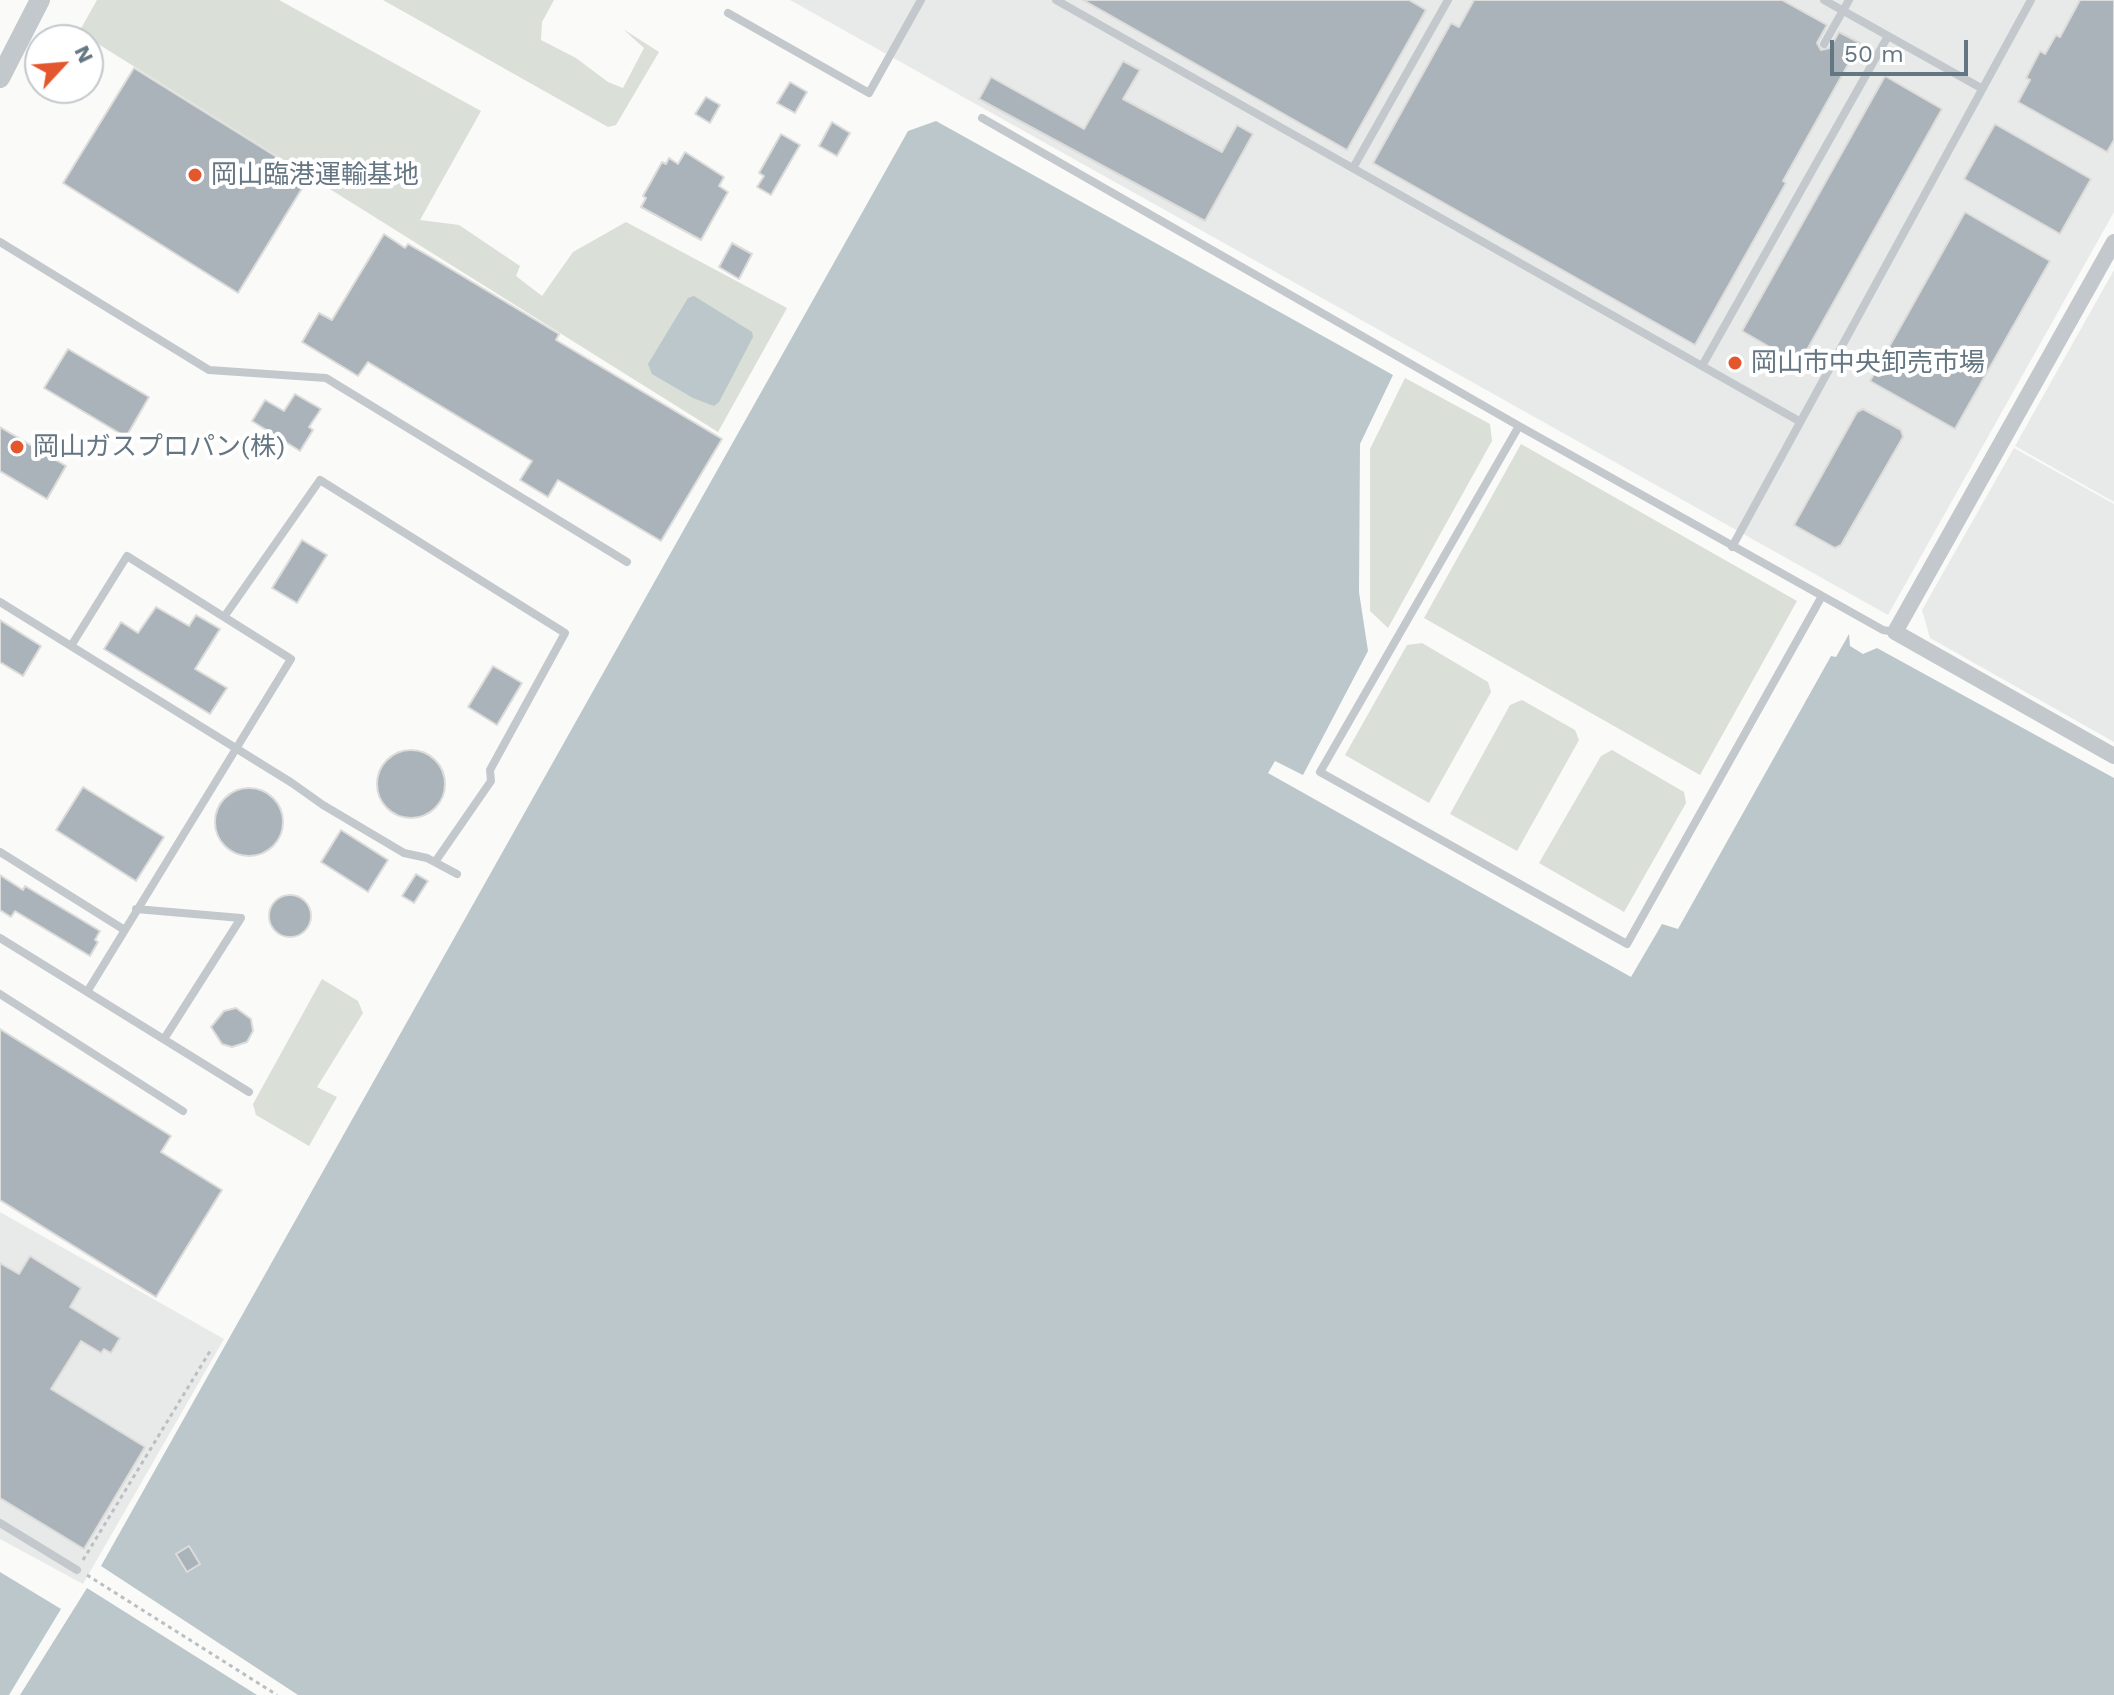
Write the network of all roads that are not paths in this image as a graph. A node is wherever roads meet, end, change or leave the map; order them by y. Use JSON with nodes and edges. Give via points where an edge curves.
{"nodes":[{"id":1,"x":40,"y":0,"type":"edge"},
{"id":2,"x":921,"y":0,"type":"edge"},
{"id":3,"x":1056,"y":0,"type":"edge"},
{"id":4,"x":1448,"y":0,"type":"edge"},
{"id":5,"x":1824,"y":0,"type":"edge"},
{"id":6,"x":1849,"y":0,"type":"edge"},
{"id":7,"x":2031,"y":0,"type":"edge"},
{"id":8,"x":728,"y":13,"type":"dead end"},
{"id":9,"x":1888,"y":36,"type":"junction"},
{"id":10,"x":1824,"y":44,"type":"dead end"},
{"id":11,"x":0,"y":78,"type":"edge"},
{"id":12,"x":1981,"y":88,"type":"junction"},
{"id":13,"x":982,"y":118,"type":"dead end"},
{"id":14,"x":1353,"y":168,"type":"junction"},
{"id":15,"x":0,"y":242,"type":"edge"},
{"id":16,"x":2113,"y":245,"type":"edge"},
{"id":17,"x":1702,"y":366,"type":"junction"},
{"id":18,"x":1799,"y":421,"type":"junction"},
{"id":19,"x":1519,"y":426,"type":"junction"},
{"id":20,"x":1732,"y":547,"type":"junction"},
{"id":21,"x":627,"y":562,"type":"dead end"},
{"id":22,"x":1822,"y":596,"type":"junction"},
{"id":23,"x":0,"y":602,"type":"edge"},
{"id":24,"x":224,"y":617,"type":"junction"},
{"id":25,"x":1895,"y":632,"type":"junction"},
{"id":26,"x":71,"y":646,"type":"junction"},
{"id":27,"x":236,"y":748,"type":"junction"},
{"id":28,"x":2114,"y":756,"type":"edge"},
{"id":29,"x":0,"y":852,"type":"edge"},
{"id":30,"x":435,"y":862,"type":"junction"},
{"id":31,"x":457,"y":874,"type":"dead end"},
{"id":32,"x":136,"y":909,"type":"junction"},
{"id":33,"x":123,"y":929,"type":"junction"},
{"id":34,"x":0,"y":938,"type":"edge"},
{"id":35,"x":87,"y":992,"type":"junction"},
{"id":36,"x":0,"y":994,"type":"edge"},
{"id":37,"x":164,"y":1039,"type":"junction"},
{"id":38,"x":249,"y":1092,"type":"dead end"},
{"id":39,"x":183,"y":1111,"type":"dead end"},
{"id":40,"x":0,"y":1523,"type":"edge"},
{"id":41,"x":77,"y":1570,"type":"road end"}],
"edges":[{"from":1,"to":11,"type":"street"},
{"from":2,"to":8,"type":"lane","via":[[869,93]]},
{"from":3,"to":14,"type":"lane"},
{"from":4,"to":14,"type":"lane"},
{"from":5,"to":9,"type":"lane"},
{"from":6,"to":10,"type":"lane","bridge":true},
{"from":7,"to":12,"type":"lane"},
{"from":9,"to":12,"type":"lane"},
{"from":9,"to":17,"type":"lane"},
{"from":12,"to":18,"type":"lane"},
{"from":13,"to":19,"type":"lane"},
{"from":14,"to":17,"type":"lane"},
{"from":15,"to":21,"type":"lane","via":[[209,370],[326,378]]},
{"from":16,"to":25,"type":"street"},
{"from":17,"to":18,"type":"lane"},
{"from":18,"to":20,"type":"lane"},
{"from":19,"to":20,"type":"lane"},
{"from":19,"to":22,"type":"lane","via":[[1320,772],[1627,944]]},
{"from":20,"to":22,"type":"lane"},
{"from":22,"to":25,"type":"lane"},
{"from":23,"to":26,"type":"lane"},
{"from":24,"to":26,"type":"lane","via":[[127,556]]},
{"from":24,"to":27,"type":"lane","via":[[291,659]]},
{"from":24,"to":30,"type":"lane","via":[[320,480],[565,633],[490,770],[491,781]]},
{"from":25,"to":28,"type":"street"},
{"from":26,"to":27,"type":"lane"},
{"from":27,"to":30,"type":"lane","via":[[404,853]]},
{"from":27,"to":32,"type":"lane"},
{"from":29,"to":33,"type":"lane"},
{"from":30,"to":31,"type":"lane"},
{"from":32,"to":33,"type":"lane"},
{"from":32,"to":37,"type":"lane","via":[[241,918]]},
{"from":33,"to":35,"type":"lane"},
{"from":34,"to":35,"type":"lane"},
{"from":35,"to":37,"type":"lane"},
{"from":36,"to":39,"type":"lane"},
{"from":37,"to":38,"type":"lane"},
{"from":40,"to":41,"type":"lane"}]}
